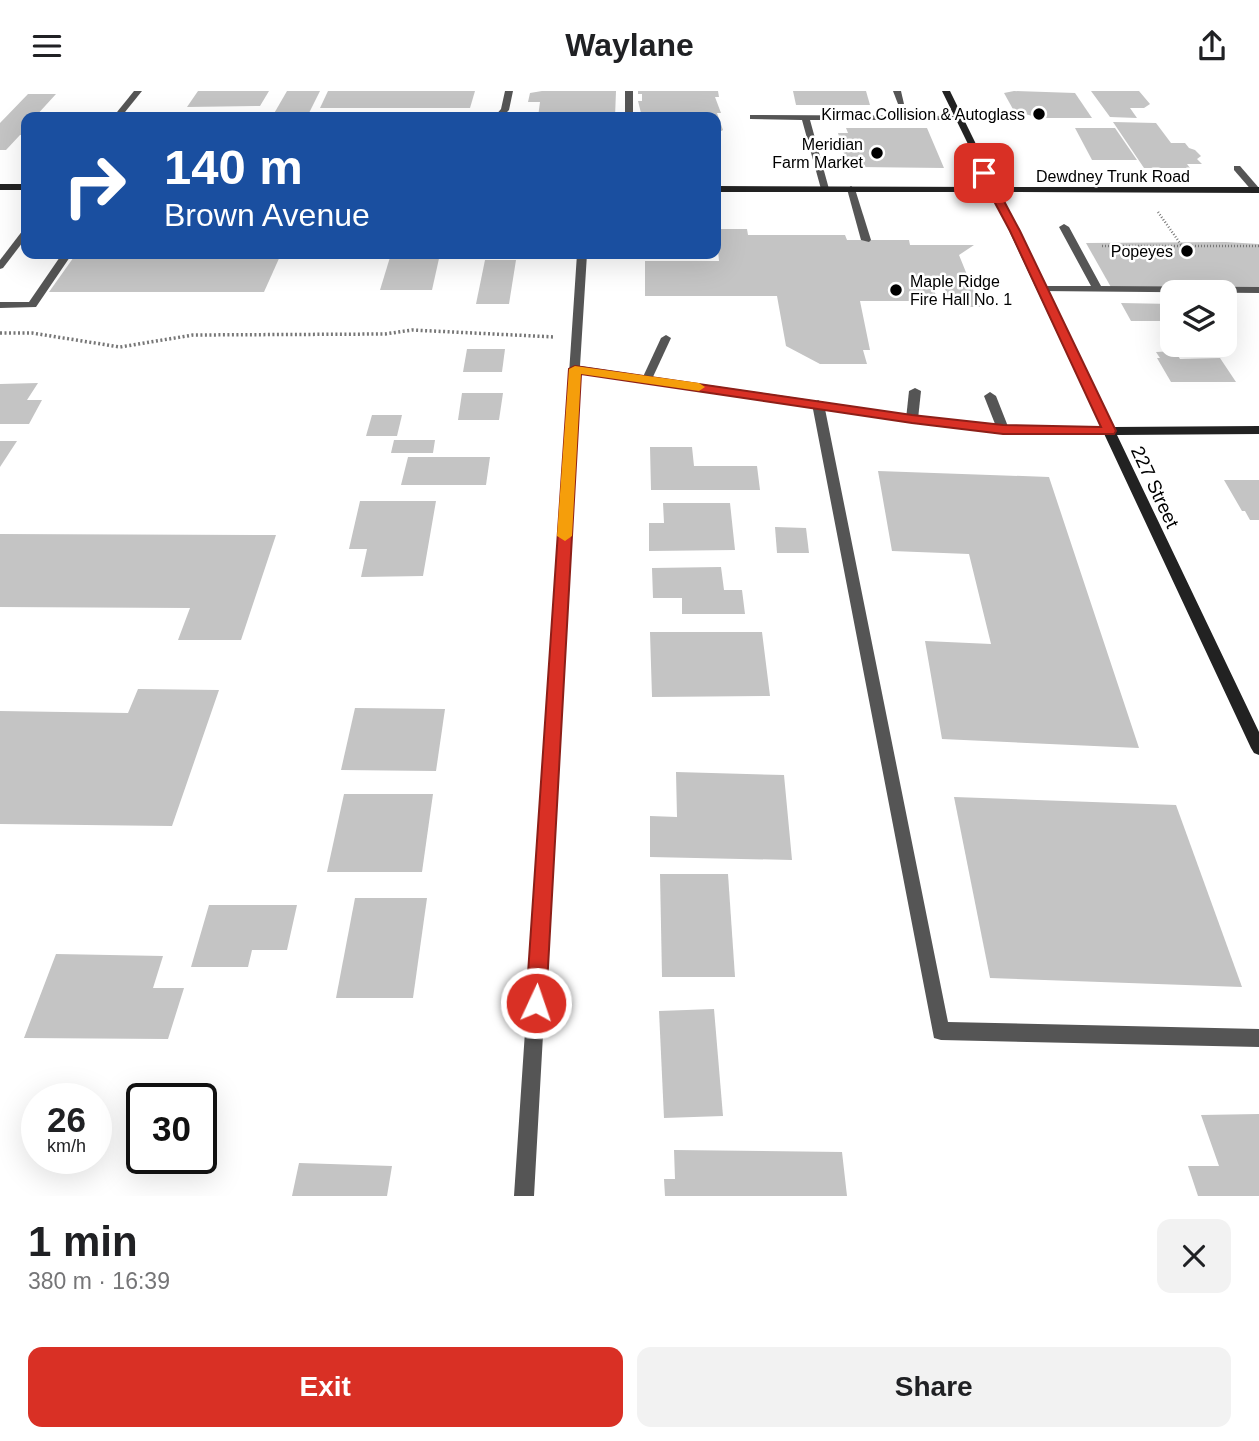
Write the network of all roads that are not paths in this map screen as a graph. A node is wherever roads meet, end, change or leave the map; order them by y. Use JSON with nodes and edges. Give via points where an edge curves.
{"nodes":[{"id":1,"x":138,"y":91,"type":"edge"},
{"id":2,"x":509,"y":91,"type":"edge"},
{"id":3,"x":629,"y":91,"type":"edge"},
{"id":4,"x":897,"y":91,"type":"edge"},
{"id":5,"x":946,"y":91,"type":"edge"},
{"id":6,"x":901,"y":101,"type":"dead end"},
{"id":7,"x":121,"y":112,"type":"edge"},
{"id":8,"x":503,"y":112,"type":"edge"},
{"id":9,"x":629,"y":112,"type":"edge"},
{"id":10,"x":753,"y":117,"type":"dead end"},
{"id":11,"x":806,"y":117,"type":"junction"},
{"id":12,"x":958,"y":118,"type":"junction"},
{"id":13,"x":1237,"y":169,"type":"dead end"},
{"id":14,"x":0,"y":187,"type":"edge"},
{"id":15,"x":21,"y":187,"type":"edge"},
{"id":16,"x":721,"y":189,"type":"edge"},
{"id":17,"x":825,"y":189,"type":"junction"},
{"id":18,"x":851,"y":189,"type":"junction"},
{"id":19,"x":993,"y":189,"type":"junction"},
{"id":20,"x":1257,"y":190,"type":"edge"},
{"id":21,"x":1063,"y":227,"type":"dead end"},
{"id":22,"x":21,"y":239,"type":"edge"},
{"id":23,"x":866,"y":240,"type":"dead end"},
{"id":24,"x":64,"y":259,"type":"edge"},
{"id":25,"x":582,"y":259,"type":"edge"},
{"id":26,"x":0,"y":266,"type":"edge"},
{"id":27,"x":1043,"y":289,"type":"junction"},
{"id":28,"x":1098,"y":290,"type":"junction"},
{"id":29,"x":1259,"y":291,"type":"edge"},
{"id":30,"x":0,"y":305,"type":"edge"},
{"id":31,"x":666,"y":338,"type":"dead end"},
{"id":32,"x":575,"y":369,"type":"junction"},
{"id":33,"x":647,"y":379,"type":"junction"},
{"id":34,"x":915,"y":391,"type":"dead end"},
{"id":35,"x":990,"y":396,"type":"dead end"},
{"id":36,"x":818,"y":404,"type":"junction"},
{"id":37,"x":912,"y":419,"type":"junction"},
{"id":38,"x":1003,"y":429,"type":"junction"},
{"id":39,"x":1109,"y":431,"type":"junction"},
{"id":40,"x":1259,"y":431,"type":"edge"},
{"id":41,"x":1259,"y":748,"type":"edge"},
{"id":42,"x":1259,"y":1038,"type":"edge"},
{"id":43,"x":524,"y":1196,"type":"edge"}],
"edges":[{"from":1,"to":7,"type":"street"},
{"from":2,"to":8,"type":"street"},
{"from":3,"to":9,"type":"street"},
{"from":4,"to":6,"type":"street"},
{"from":5,"to":12,"type":"main road","name":"227 Street"},
{"from":10,"to":11,"type":"street"},
{"from":11,"to":12,"type":"street"},
{"from":11,"to":17,"type":"street"},
{"from":12,"to":19,"type":"main road","name":"227 Street"},
{"from":13,"to":20,"type":"street"},
{"from":14,"to":15,"type":"main road"},
{"from":16,"to":17,"type":"main road","name":"Dewdney Trunk Road"},
{"from":17,"to":18,"type":"main road","name":"Dewdney Trunk Road"},
{"from":18,"to":19,"type":"main road","name":"Dewdney Trunk Road"},
{"from":18,"to":23,"type":"street"},
{"from":19,"to":20,"type":"main road","name":"Dewdney Trunk Road"},
{"from":19,"to":27,"type":"main road","name":"227 Street"},
{"from":21,"to":28,"type":"street"},
{"from":22,"to":26,"type":"street"},
{"from":24,"to":30,"type":"street","via":[[32,305]]},
{"from":25,"to":32,"type":"street"},
{"from":27,"to":28,"type":"street"},
{"from":27,"to":39,"type":"main road","name":"227 Street"},
{"from":28,"to":29,"type":"street"},
{"from":31,"to":33,"type":"street"},
{"from":32,"to":33,"type":"street"},
{"from":32,"to":43,"type":"street"},
{"from":33,"to":36,"type":"street"},
{"from":34,"to":37,"type":"street"},
{"from":35,"to":38,"type":"street"},
{"from":36,"to":37,"type":"street"},
{"from":36,"to":42,"type":"street","via":[[941,1031]]},
{"from":37,"to":38,"type":"street"},
{"from":38,"to":39,"type":"street"},
{"from":39,"to":40,"type":"main road"},
{"from":39,"to":41,"type":"main road","name":"227 Street"}]}
